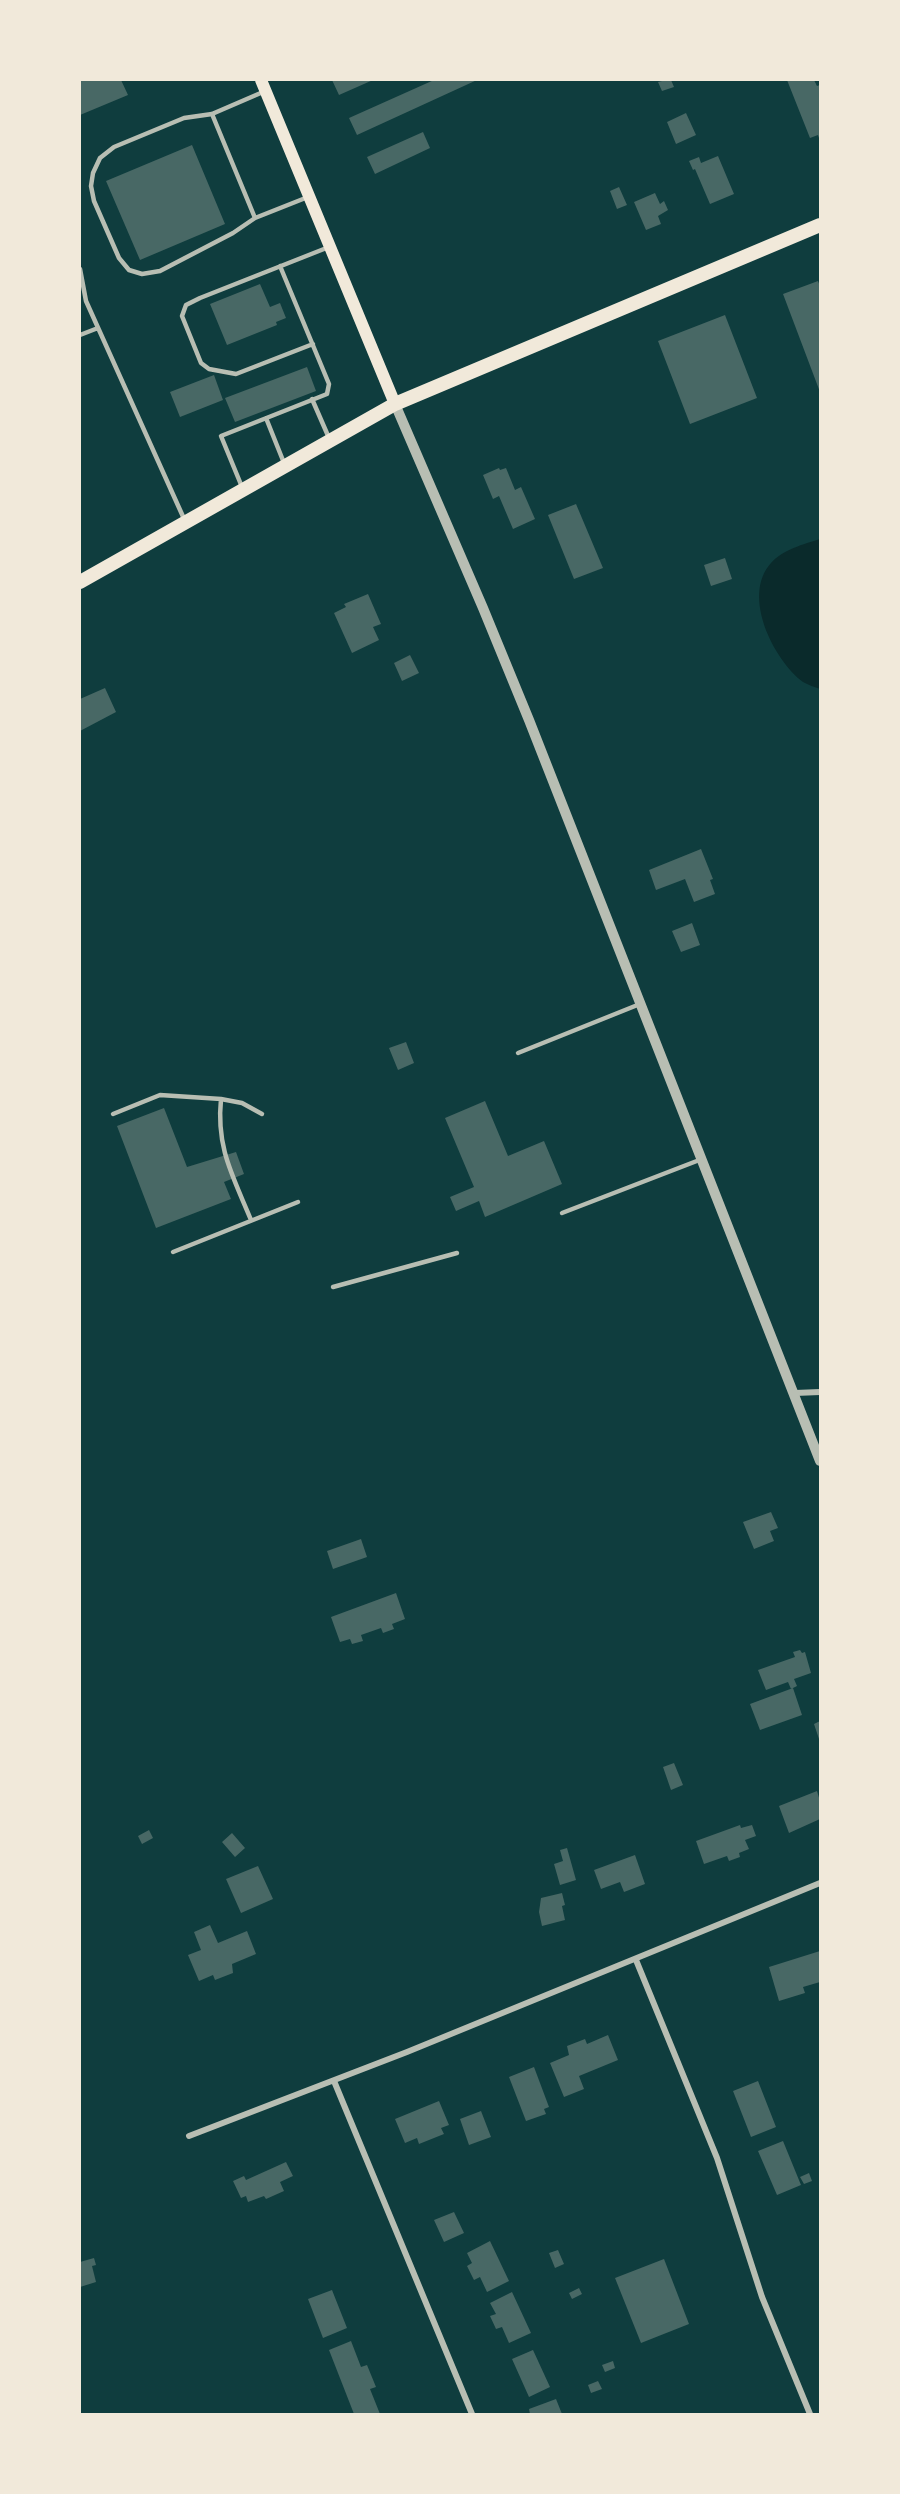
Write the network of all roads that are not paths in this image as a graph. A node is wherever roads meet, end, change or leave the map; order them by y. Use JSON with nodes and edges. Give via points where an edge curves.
{"nodes":[{"id":1,"x":264,"y":85,"type":"edge"},
{"id":2,"x":212,"y":114,"type":"junction"},
{"id":3,"x":309,"y":197,"type":"junction"},
{"id":4,"x":255,"y":218,"type":"junction"},
{"id":5,"x":820,"y":225,"type":"edge"},
{"id":6,"x":329,"y":247,"type":"junction"},
{"id":7,"x":280,"y":266,"type":"junction"},
{"id":8,"x":80,"y":269,"type":"edge"},
{"id":9,"x":86,"y":301,"type":"junction"},
{"id":10,"x":80,"y":304,"type":"edge"},
{"id":11,"x":98,"y":328,"type":"junction"},
{"id":12,"x":80,"y":335,"type":"edge"},
{"id":13,"x":313,"y":345,"type":"junction"},
{"id":14,"x":312,"y":399,"type":"junction"},
{"id":15,"x":395,"y":404,"type":"junction"},
{"id":16,"x":266,"y":418,"type":"junction"},
{"id":17,"x":330,"y":440,"type":"junction"},
{"id":18,"x":285,"y":465,"type":"junction"},
{"id":19,"x":243,"y":489,"type":"junction"},
{"id":20,"x":185,"y":521,"type":"junction"},
{"id":21,"x":80,"y":582,"type":"edge"},
{"id":22,"x":640,"y":1004,"type":"junction"},
{"id":23,"x":518,"y":1053,"type":"dead end"},
{"id":24,"x":221,"y":1099,"type":"junction"},
{"id":25,"x":113,"y":1114,"type":"dead end"},
{"id":26,"x":262,"y":1114,"type":"dead end"},
{"id":27,"x":702,"y":1159,"type":"junction"},
{"id":28,"x":298,"y":1202,"type":"dead end"},
{"id":29,"x":562,"y":1213,"type":"dead end"},
{"id":30,"x":251,"y":1220,"type":"junction"},
{"id":31,"x":173,"y":1252,"type":"dead end"},
{"id":32,"x":457,"y":1253,"type":"dead end"},
{"id":33,"x":333,"y":1287,"type":"dead end"},
{"id":34,"x":820,"y":1392,"type":"edge"},
{"id":35,"x":795,"y":1393,"type":"junction"},
{"id":36,"x":820,"y":1461,"type":"edge"},
{"id":37,"x":820,"y":1883,"type":"edge"},
{"id":38,"x":636,"y":1960,"type":"junction"},
{"id":39,"x":334,"y":2081,"type":"junction"},
{"id":40,"x":189,"y":2136,"type":"dead end"},
{"id":41,"x":472,"y":2415,"type":"edge"},
{"id":42,"x":810,"y":2415,"type":"edge"}],
"edges":[{"from":1,"to":2,"type":"lane"},
{"from":1,"to":3,"type":"main road"},
{"from":2,"to":4,"type":"lane"},
{"from":2,"to":4,"type":"lane","via":[[184,118],[114,147],[100,158],[93,173],[94,201],[119,258],[129,270],[142,274],[182,261]]},
{"from":3,"to":4,"type":"lane"},
{"from":3,"to":6,"type":"main road"},
{"from":5,"to":15,"type":"main road"},
{"from":6,"to":7,"type":"lane"},
{"from":6,"to":15,"type":"main road"},
{"from":7,"to":13,"type":"lane"},
{"from":7,"to":13,"type":"lane","via":[[186,305],[182,316],[201,363],[209,369],[236,374]]},
{"from":8,"to":9,"type":"lane"},
{"from":9,"to":10,"type":"lane"},
{"from":9,"to":11,"type":"lane"},
{"from":11,"to":12,"type":"lane"},
{"from":11,"to":20,"type":"lane"},
{"from":13,"to":14,"type":"lane","via":[[329,384],[327,394]]},
{"from":14,"to":16,"type":"lane"},
{"from":14,"to":17,"type":"lane"},
{"from":15,"to":17,"type":"main road"},
{"from":15,"to":22,"type":"street","via":[[483,608]]},
{"from":16,"to":18,"type":"lane"},
{"from":16,"to":19,"type":"lane","via":[[221,436]]},
{"from":17,"to":18,"type":"main road"},
{"from":18,"to":19,"type":"main road"},
{"from":19,"to":20,"type":"main road"},
{"from":20,"to":21,"type":"main road"},
{"from":22,"to":23,"type":"lane"},
{"from":22,"to":27,"type":"street"},
{"from":24,"to":25,"type":"lane","via":[[160,1095]]},
{"from":24,"to":26,"type":"lane","via":[[242,1103]]},
{"from":24,"to":30,"type":"lane","via":[[218,1124],[223,1150]]},
{"from":27,"to":29,"type":"lane"},
{"from":27,"to":35,"type":"street"},
{"from":28,"to":30,"type":"lane"},
{"from":30,"to":31,"type":"lane"},
{"from":32,"to":33,"type":"lane"},
{"from":34,"to":35,"type":"street"},
{"from":35,"to":36,"type":"street"},
{"from":37,"to":38,"type":"street"},
{"from":38,"to":39,"type":"street"},
{"from":38,"to":42,"type":"street","via":[[717,2158],[762,2297]]},
{"from":39,"to":40,"type":"street"},
{"from":39,"to":41,"type":"street"}]}
